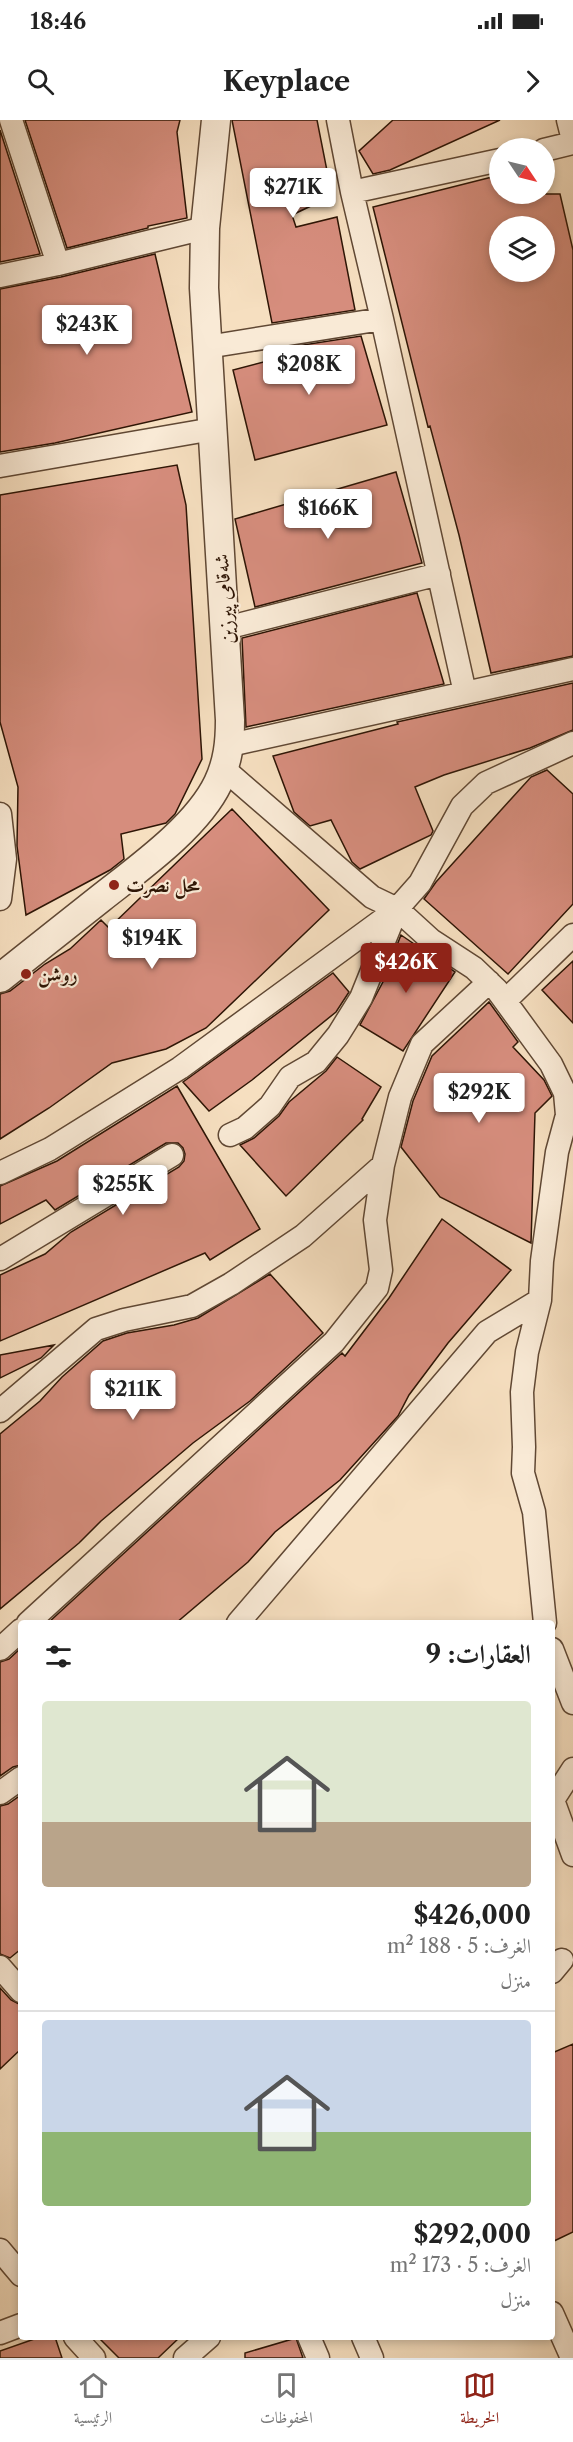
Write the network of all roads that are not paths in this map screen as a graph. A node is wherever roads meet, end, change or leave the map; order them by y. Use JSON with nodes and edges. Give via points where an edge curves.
{"nodes":[{"id":1,"x":11,"y":120,"type":"edge"},
{"id":2,"x":216,"y":120,"type":"edge"},
{"id":3,"x":338,"y":120,"type":"edge"},
{"id":4,"x":568,"y":120,"type":"edge"},
{"id":5,"x":573,"y":142,"type":"edge"},
{"id":6,"x":555,"y":147,"type":"edge"},
{"id":7,"x":489,"y":162,"type":"edge"},
{"id":8,"x":352,"y":192,"type":"junction"},
{"id":9,"x":205,"y":228,"type":"junction"},
{"id":10,"x":58,"y":264,"type":"junction"},
{"id":11,"x":0,"y":276,"type":"edge"},
{"id":12,"x":382,"y":319,"type":"junction"},
{"id":13,"x":207,"y":347,"type":"junction"},
{"id":14,"x":213,"y":429,"type":"junction"},
{"id":15,"x":0,"y":466,"type":"edge"},
{"id":16,"x":439,"y":574,"type":"junction"},
{"id":17,"x":226,"y":628,"type":"junction"},
{"id":18,"x":573,"y":669,"type":"edge"},
{"id":19,"x":465,"y":693,"type":"junction"},
{"id":20,"x":573,"y":743,"type":"edge"},
{"id":21,"x":227,"y":757,"type":"junction"},
{"id":22,"x":0,"y":814,"type":"edge"},
{"id":23,"x":0,"y":899,"type":"edge"},
{"id":24,"x":397,"y":909,"type":"junction"},
{"id":25,"x":573,"y":935,"type":"edge"},
{"id":26,"x":0,"y":978,"type":"edge"},
{"id":27,"x":489,"y":982,"type":"junction"},
{"id":28,"x":506,"y":1000,"type":"junction"},
{"id":29,"x":570,"y":1115,"type":"edge"},
{"id":30,"x":230,"y":1134,"type":"dead end"},
{"id":31,"x":172,"y":1155,"type":"dead end"},
{"id":32,"x":383,"y":1165,"type":"junction"},
{"id":33,"x":0,"y":1173,"type":"edge"},
{"id":34,"x":0,"y":1259,"type":"edge"},
{"id":35,"x":540,"y":1300,"type":"junction"},
{"id":36,"x":0,"y":1411,"type":"edge"},
{"id":37,"x":31,"y":1620,"type":"edge"},
{"id":38,"x":241,"y":1620,"type":"edge"},
{"id":39,"x":545,"y":1620,"type":"edge"},
{"id":40,"x":18,"y":1633,"type":"edge"},
{"id":41,"x":0,"y":1649,"type":"edge"},
{"id":42,"x":555,"y":1656,"type":"edge"},
{"id":43,"x":573,"y":1703,"type":"edge"},
{"id":44,"x":573,"y":1769,"type":"edge"},
{"id":45,"x":18,"y":1780,"type":"edge"},
{"id":46,"x":0,"y":1792,"type":"edge"},
{"id":47,"x":555,"y":1798,"type":"edge"},
{"id":48,"x":555,"y":1806,"type":"edge"},
{"id":49,"x":573,"y":1855,"type":"edge"},
{"id":50,"x":0,"y":2250,"type":"edge"},
{"id":51,"x":18,"y":2271,"type":"edge"},
{"id":52,"x":555,"y":2320,"type":"edge"},
{"id":53,"x":18,"y":2326,"type":"edge"},
{"id":54,"x":0,"y":2333,"type":"edge"},
{"id":55,"x":78,"y":2340,"type":"edge"},
{"id":56,"x":205,"y":2340,"type":"edge"},
{"id":57,"x":310,"y":2340,"type":"edge"},
{"id":58,"x":364,"y":2340,"type":"edge"},
{"id":59,"x":94,"y":2358,"type":"edge"},
{"id":60,"x":184,"y":2358,"type":"edge"},
{"id":61,"x":318,"y":2358,"type":"edge"},
{"id":62,"x":372,"y":2358,"type":"edge"},
{"id":63,"x":572,"y":2358,"type":"edge"}],
"edges":[{"from":1,"to":10,"type":"street"},
{"from":2,"to":9,"type":"street","name":"شەقامی پیرزین"},
{"from":3,"to":8,"type":"street"},
{"from":4,"to":5,"type":"street"},
{"from":5,"to":6,"type":"street"},
{"from":7,"to":8,"type":"street"},
{"from":8,"to":12,"type":"street"},
{"from":9,"to":10,"type":"street"},
{"from":9,"to":13,"type":"street","name":"شەقامی پیرزین"},
{"from":10,"to":11,"type":"street"},
{"from":12,"to":13,"type":"street"},
{"from":12,"to":16,"type":"street"},
{"from":13,"to":14,"type":"street","name":"شەقامی پیرزین"},
{"from":14,"to":15,"type":"street"},
{"from":14,"to":17,"type":"street","name":"شەقامی پیرزین"},
{"from":16,"to":17,"type":"street"},
{"from":16,"to":19,"type":"street"},
{"from":17,"to":21,"type":"street","name":"شەقامی پیرزین"},
{"from":18,"to":19,"type":"street"},
{"from":19,"to":21,"type":"street"},
{"from":20,"to":24,"type":"street","via":[[478,790],[462,806],[420,884]]},
{"from":21,"to":24,"type":"street","via":[[372,897]]},
{"from":21,"to":26,"type":"street","name":"شەقامی پیرزین","via":[[210,797],[149,860]]},
{"from":22,"to":23,"type":"street","via":[[5,859]]},
{"from":24,"to":27,"type":"street","via":[[431,940]]},
{"from":24,"to":30,"type":"street","via":[[361,998],[338,1035],[316,1062],[290,1077],[270,1106],[245,1128]]},
{"from":24,"to":33,"type":"street","via":[[180,1068],[50,1149]]},
{"from":25,"to":28,"type":"street"},
{"from":27,"to":28,"type":"street"},
{"from":27,"to":32,"type":"street","via":[[422,1044],[400,1097]]},
{"from":28,"to":29,"type":"street","via":[[550,1064],[566,1093]]},
{"from":29,"to":35,"type":"street","via":[[557,1152]]},
{"from":31,"to":34,"type":"street"},
{"from":32,"to":36,"type":"street","via":[[303,1236],[240,1278],[192,1306],[96,1329]]},
{"from":32,"to":37,"type":"street","via":[[375,1220],[381,1270],[377,1288],[334,1342]]},
{"from":35,"to":38,"type":"street","via":[[487,1332]]},
{"from":35,"to":39,"type":"street","via":[[522,1392],[523,1473],[534,1512]]},
{"from":40,"to":41,"type":"street"},
{"from":42,"to":43,"type":"street"},
{"from":44,"to":47,"type":"street"},
{"from":45,"to":46,"type":"street"},
{"from":48,"to":49,"type":"street"},
{"from":50,"to":51,"type":"street"},
{"from":52,"to":63,"type":"street"},
{"from":53,"to":54,"type":"street"},
{"from":55,"to":59,"type":"street"},
{"from":56,"to":60,"type":"street"},
{"from":57,"to":61,"type":"street"},
{"from":58,"to":62,"type":"street"}]}
